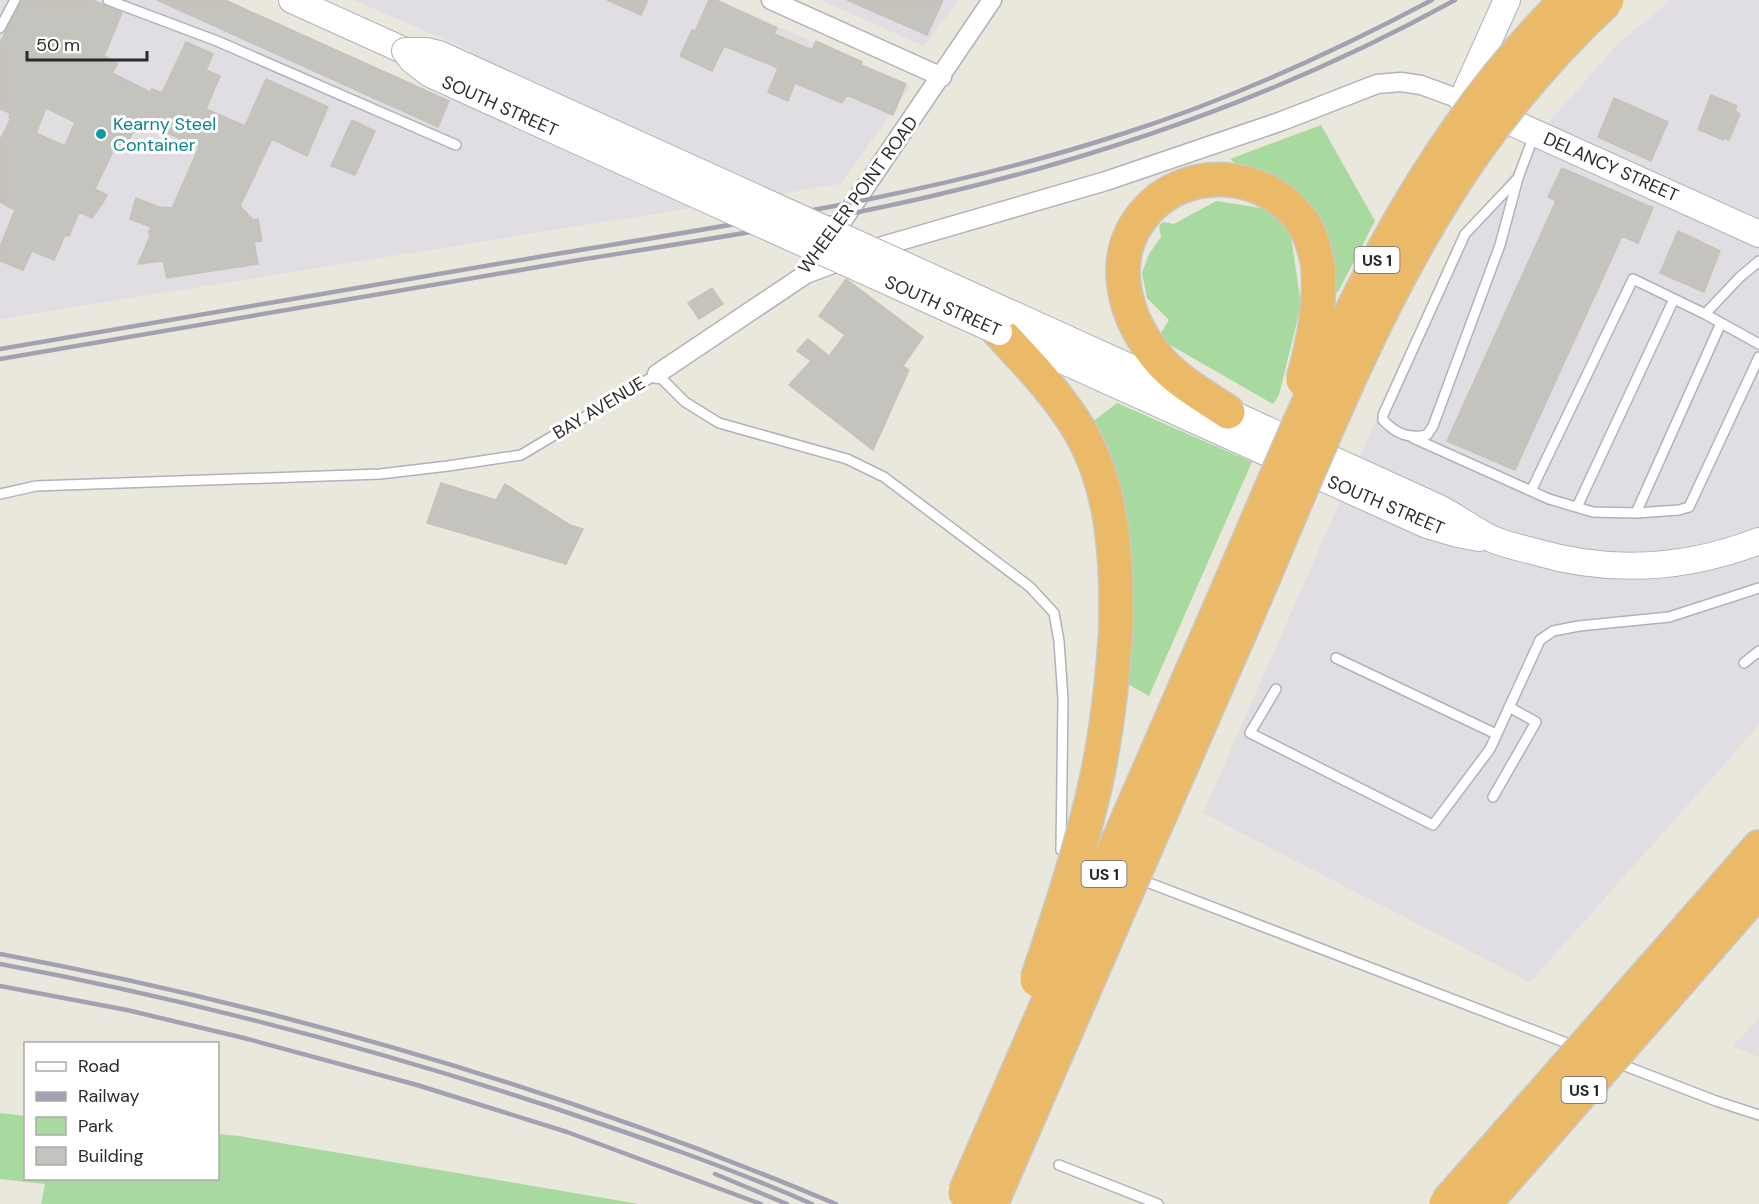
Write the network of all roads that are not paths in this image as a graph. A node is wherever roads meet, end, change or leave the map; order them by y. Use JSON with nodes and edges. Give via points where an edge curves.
{"nodes":[{"id":1,"x":15,"y":0,"type":"edge"},
{"id":2,"x":108,"y":0,"type":"edge"},
{"id":3,"x":292,"y":0,"type":"edge"},
{"id":4,"x":771,"y":0,"type":"edge"},
{"id":5,"x":992,"y":0,"type":"edge"},
{"id":6,"x":1507,"y":0,"type":"edge"},
{"id":7,"x":1567,"y":0,"type":"edge"},
{"id":8,"x":1607,"y":0,"type":"edge"},
{"id":9,"x":0,"y":28,"type":"edge"},
{"id":10,"x":942,"y":77,"type":"junction"},
{"id":11,"x":1462,"y":100,"type":"junction"},
{"id":12,"x":1534,"y":133,"type":"junction"},
{"id":13,"x":456,"y":145,"type":"dead end"},
{"id":14,"x":1518,"y":178,"type":"junction"},
{"id":15,"x":1759,"y":234,"type":"edge"},
{"id":16,"x":1759,"y":261,"type":"edge"},
{"id":17,"x":806,"y":274,"type":"junction"},
{"id":18,"x":1674,"y":299,"type":"junction"},
{"id":19,"x":1705,"y":314,"type":"junction"},
{"id":20,"x":1004,"y":322,"type":"junction"},
{"id":21,"x":1721,"y":323,"type":"junction"},
{"id":22,"x":1759,"y":344,"type":"edge"},
{"id":23,"x":1759,"y":357,"type":"edge"},
{"id":24,"x":657,"y":374,"type":"junction"},
{"id":25,"x":1228,"y":412,"type":"junction"},
{"id":26,"x":1411,"y":437,"type":"junction"},
{"id":27,"x":1531,"y":491,"type":"junction"},
{"id":28,"x":0,"y":494,"type":"edge"},
{"id":29,"x":1577,"y":507,"type":"junction"},
{"id":30,"x":1636,"y":513,"type":"junction"},
{"id":31,"x":1491,"y":539,"type":"junction"},
{"id":32,"x":1759,"y":541,"type":"edge"},
{"id":33,"x":1243,"y":555,"type":"junction"},
{"id":34,"x":1759,"y":588,"type":"edge"},
{"id":35,"x":1759,"y":651,"type":"edge"},
{"id":36,"x":1336,"y":658,"type":"dead end"},
{"id":37,"x":1744,"y":663,"type":"dead end"},
{"id":38,"x":1276,"y":689,"type":"dead end"},
{"id":39,"x":1509,"y":707,"type":"junction"},
{"id":40,"x":1496,"y":734,"type":"junction"},
{"id":41,"x":1493,"y":797,"type":"dead end"},
{"id":42,"x":1759,"y":847,"type":"edge"},
{"id":43,"x":1083,"y":858,"type":"dead end"},
{"id":44,"x":1095,"y":862,"type":"dead end"},
{"id":45,"x":1117,"y":871,"type":"dead end"},
{"id":46,"x":1128,"y":875,"type":"dead end"},
{"id":47,"x":1759,"y":890,"type":"edge"},
{"id":48,"x":1759,"y":906,"type":"edge"},
{"id":49,"x":1669,"y":971,"type":"junction"},
{"id":50,"x":1590,"y":1052,"type":"dead end"},
{"id":51,"x":1600,"y":1056,"type":"dead end"},
{"id":52,"x":1759,"y":1115,"type":"edge"},
{"id":53,"x":1059,"y":1165,"type":"dead end"},
{"id":54,"x":972,"y":1200,"type":"edge"},
{"id":55,"x":1158,"y":1204,"type":"edge"},
{"id":56,"x":1446,"y":1204,"type":"edge"},
{"id":57,"x":1484,"y":1204,"type":"edge"}],
"edges":[{"from":1,"to":9,"type":"lane"},
{"from":2,"to":13,"type":"lane","via":[[217,41]]},
{"from":3,"to":20,"type":"main road","name":"SOUTH STREET","bridge":true,"via":[[405,51],[430,74]]},
{"from":4,"to":10,"type":"street"},
{"from":5,"to":10,"type":"street","name":"WHEELER POINT ROAD"},
{"from":6,"to":11,"type":"main road"},
{"from":7,"to":33,"type":"highway","number":"US 1","bridge":true,"via":[[1484,94],[1403,214],[1344,327]]},
{"from":8,"to":54,"type":"highway","bridge":true,"via":[[1537,74],[1482,142],[1393,290]]},
{"from":10,"to":17,"type":"street","name":"WHEELER POINT ROAD"},
{"from":11,"to":12,"type":"main road","name":"DELANCY STREET"},
{"from":11,"to":17,"type":"street","via":[[1421,85],[1377,84],[1106,181],[879,247]]},
{"from":12,"to":14,"type":"lane"},
{"from":12,"to":15,"type":"main road","name":"DELANCY STREET"},
{"from":14,"to":26,"type":"lane","via":[[1500,245],[1433,426],[1427,435]]},
{"from":14,"to":26,"type":"lane","via":[[1465,234],[1383,415],[1383,420],[1398,434]]},
{"from":16,"to":19,"type":"lane"},
{"from":17,"to":24,"type":"street","name":"WHEELER POINT ROAD"},
{"from":18,"to":19,"type":"lane"},
{"from":18,"to":27,"type":"lane","via":[[1633,279]]},
{"from":18,"to":29,"type":"lane"},
{"from":19,"to":21,"type":"lane"},
{"from":20,"to":25,"type":"main road","name":"SOUTH STREET"},
{"from":20,"to":31,"type":"main road","name":"SOUTH STREET","via":[[1428,525]]},
{"from":20,"to":54,"type":"highway","bridge":true,"via":[[1090,452],[1109,516],[1116,626],[1106,731],[1085,829]]},
{"from":21,"to":22,"type":"lane"},
{"from":21,"to":30,"type":"lane"},
{"from":23,"to":30,"type":"lane","via":[[1689,507]]},
{"from":24,"to":28,"type":"lane","name":"BAY AVENUE","via":[[521,455],[380,474],[36,486]]},
{"from":24,"to":43,"type":"lane","name":"BAY AVENUE","via":[[686,402],[719,423],[847,459],[884,477],[1030,587],[1054,613],[1063,699],[1061,850]]},
{"from":25,"to":31,"type":"main road","name":"SOUTH STREET","via":[[1437,507]]},
{"from":25,"to":33,"type":"highway","bridge":true,"via":[[1164,365],[1136,326],[1122,279],[1131,236],[1142,215],[1174,190],[1216,179],[1265,188],[1286,202],[1304,222],[1318,264],[1319,302],[1309,360]]},
{"from":26,"to":27,"type":"lane"},
{"from":27,"to":29,"type":"lane"},
{"from":29,"to":30,"type":"lane","via":[[1593,512]]},
{"from":31,"to":32,"type":"main road","name":"SOUTH STREET","via":[[1564,560],[1606,566],[1654,566],[1711,557]]},
{"from":33,"to":54,"type":"highway","number":"US 1","bridge":true},
{"from":34,"to":39,"type":"lane","via":[[1669,617],[1553,631],[1540,639]]},
{"from":35,"to":37,"type":"lane"},
{"from":36,"to":40,"type":"lane"},
{"from":38,"to":40,"type":"lane","via":[[1250,733],[1433,825],[1490,749]]},
{"from":39,"to":40,"type":"lane"},
{"from":39,"to":41,"type":"lane","via":[[1536,722]]},
{"from":42,"to":49,"type":"highway"},
{"from":44,"to":45,"type":"lane"},
{"from":46,"to":50,"type":"lane"},
{"from":47,"to":49,"type":"highway","number":"US 1"},
{"from":48,"to":49,"type":"highway"},
{"from":49,"to":56,"type":"highway","bridge":true},
{"from":49,"to":57,"type":"highway","number":"US 1","bridge":true},
{"from":51,"to":52,"type":"lane"},
{"from":53,"to":55,"type":"lane"}]}
